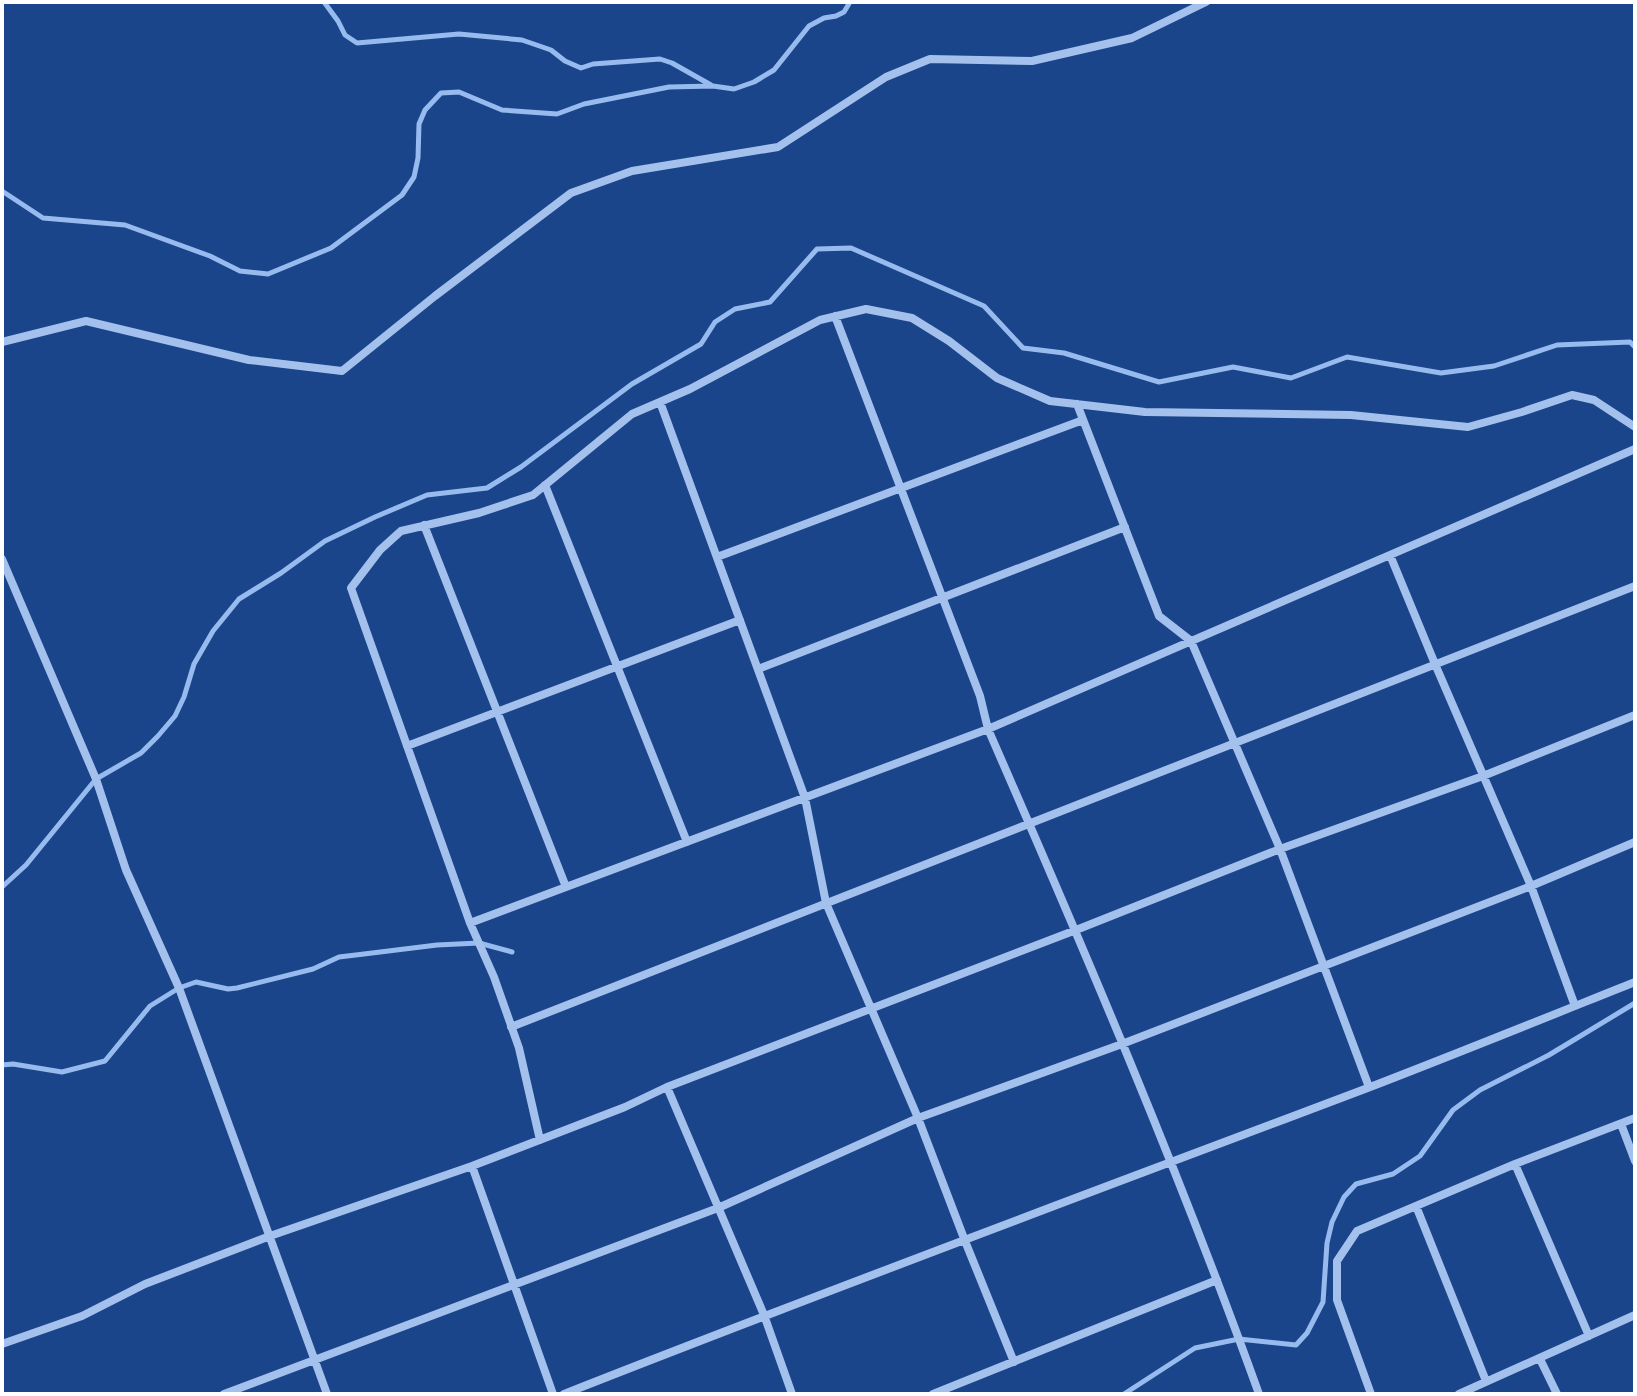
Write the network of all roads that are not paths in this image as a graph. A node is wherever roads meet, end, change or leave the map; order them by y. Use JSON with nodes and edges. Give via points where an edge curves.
{"nodes":[{"id":1,"x":1206,"y":2,"type":"edge"},
{"id":2,"x":835,"y":316,"type":"junction"},
{"id":3,"x":2,"y":342,"type":"edge"},
{"id":4,"x":660,"y":402,"type":"junction"},
{"id":5,"x":1077,"y":404,"type":"junction"},
{"id":6,"x":1083,"y":420,"type":"junction"},
{"id":7,"x":1635,"y":427,"type":"edge"},
{"id":8,"x":1635,"y":449,"type":"edge"},
{"id":9,"x":545,"y":485,"type":"junction"},
{"id":10,"x":901,"y":488,"type":"junction"},
{"id":11,"x":424,"y":525,"type":"junction"},
{"id":12,"x":1125,"y":527,"type":"junction"},
{"id":13,"x":1390,"y":555,"type":"junction"},
{"id":14,"x":717,"y":557,"type":"junction"},
{"id":15,"x":2,"y":559,"type":"edge"},
{"id":16,"x":1635,"y":586,"type":"edge"},
{"id":17,"x":943,"y":597,"type":"junction"},
{"id":18,"x":740,"y":620,"type":"junction"},
{"id":19,"x":1191,"y":641,"type":"junction"},
{"id":20,"x":1435,"y":664,"type":"junction"},
{"id":21,"x":617,"y":666,"type":"junction"},
{"id":22,"x":758,"y":669,"type":"junction"},
{"id":23,"x":497,"y":712,"type":"junction"},
{"id":24,"x":1635,"y":715,"type":"edge"},
{"id":25,"x":988,"y":729,"type":"junction"},
{"id":26,"x":1235,"y":743,"type":"junction"},
{"id":27,"x":407,"y":746,"type":"junction"},
{"id":28,"x":1483,"y":776,"type":"junction"},
{"id":29,"x":805,"y":798,"type":"junction"},
{"id":30,"x":1029,"y":823,"type":"junction"},
{"id":31,"x":687,"y":842,"type":"junction"},
{"id":32,"x":1635,"y":842,"type":"edge"},
{"id":33,"x":1280,"y":849,"type":"junction"},
{"id":34,"x":1531,"y":886,"type":"junction"},
{"id":35,"x":566,"y":887,"type":"junction"},
{"id":36,"x":826,"y":903,"type":"junction"},
{"id":37,"x":470,"y":923,"type":"junction"},
{"id":38,"x":1076,"y":930,"type":"junction"},
{"id":39,"x":1324,"y":965,"type":"junction"},
{"id":40,"x":1635,"y":982,"type":"edge"},
{"id":41,"x":1575,"y":1006,"type":"junction"},
{"id":42,"x":872,"y":1010,"type":"junction"},
{"id":43,"x":511,"y":1027,"type":"junction"},
{"id":44,"x":1122,"y":1044,"type":"junction"},
{"id":45,"x":667,"y":1087,"type":"junction"},
{"id":46,"x":1369,"y":1087,"type":"junction"},
{"id":47,"x":918,"y":1118,"type":"junction"},
{"id":48,"x":1635,"y":1118,"type":"edge"},
{"id":49,"x":1621,"y":1124,"type":"junction"},
{"id":50,"x":540,"y":1140,"type":"junction"},
{"id":51,"x":1635,"y":1161,"type":"edge"},
{"id":52,"x":1170,"y":1163,"type":"junction"},
{"id":53,"x":1515,"y":1164,"type":"junction"},
{"id":54,"x":472,"y":1166,"type":"junction"},
{"id":55,"x":1416,"y":1206,"type":"junction"},
{"id":56,"x":718,"y":1208,"type":"junction"},
{"id":57,"x":270,"y":1236,"type":"junction"},
{"id":58,"x":965,"y":1241,"type":"junction"},
{"id":59,"x":1217,"y":1280,"type":"junction"},
{"id":60,"x":514,"y":1284,"type":"junction"},
{"id":61,"x":764,"y":1315,"type":"junction"},
{"id":62,"x":1635,"y":1315,"type":"edge"},
{"id":63,"x":1589,"y":1336,"type":"junction"},
{"id":64,"x":2,"y":1344,"type":"edge"},
{"id":65,"x":314,"y":1359,"type":"junction"},
{"id":66,"x":1540,"y":1359,"type":"junction"},
{"id":67,"x":1014,"y":1362,"type":"junction"},
{"id":68,"x":1486,"y":1381,"type":"junction"},
{"id":69,"x":224,"y":1394,"type":"edge"},
{"id":70,"x":327,"y":1394,"type":"edge"},
{"id":71,"x":553,"y":1394,"type":"edge"},
{"id":72,"x":564,"y":1394,"type":"edge"},
{"id":73,"x":792,"y":1394,"type":"edge"},
{"id":74,"x":933,"y":1394,"type":"edge"},
{"id":75,"x":1259,"y":1394,"type":"edge"},
{"id":76,"x":1371,"y":1394,"type":"edge"},
{"id":77,"x":1459,"y":1394,"type":"edge"},
{"id":78,"x":1557,"y":1394,"type":"edge"}],
"edges":[{"from":1,"to":3,"type":"street","via":[[1132,38],[1032,61],[930,59],[886,77],[778,147],[632,171],[571,193],[342,371],[249,360],[86,321]]},
{"from":2,"to":4,"type":"street"},
{"from":2,"to":5,"type":"street","via":[[866,309],[912,318],[997,378],[1050,401]]},
{"from":2,"to":10,"type":"street"},
{"from":4,"to":9,"type":"street","via":[[632,414]]},
{"from":4,"to":14,"type":"street"},
{"from":5,"to":6,"type":"street"},
{"from":5,"to":7,"type":"street","via":[[1145,412],[1351,415],[1468,427],[1572,395],[1594,400]]},
{"from":6,"to":10,"type":"street"},
{"from":6,"to":12,"type":"street"},
{"from":8,"to":13,"type":"street"},
{"from":9,"to":11,"type":"street","via":[[533,495]]},
{"from":9,"to":21,"type":"street"},
{"from":10,"to":14,"type":"street"},
{"from":10,"to":17,"type":"street"},
{"from":11,"to":23,"type":"street"},
{"from":11,"to":27,"type":"street","via":[[401,531],[351,588]]},
{"from":12,"to":17,"type":"street"},
{"from":12,"to":19,"type":"street","via":[[1159,616]]},
{"from":13,"to":19,"type":"street"},
{"from":13,"to":20,"type":"street"},
{"from":14,"to":18,"type":"street"},
{"from":15,"to":57,"type":"street","via":[[179,988]]},
{"from":16,"to":20,"type":"street"},
{"from":17,"to":22,"type":"street"},
{"from":17,"to":25,"type":"street"},
{"from":18,"to":21,"type":"street"},
{"from":18,"to":22,"type":"street"},
{"from":19,"to":25,"type":"street"},
{"from":19,"to":26,"type":"street"},
{"from":20,"to":26,"type":"street"},
{"from":20,"to":28,"type":"street"},
{"from":21,"to":23,"type":"street"},
{"from":21,"to":31,"type":"street"},
{"from":22,"to":29,"type":"street"},
{"from":23,"to":27,"type":"street"},
{"from":23,"to":35,"type":"street"},
{"from":24,"to":28,"type":"street"},
{"from":25,"to":29,"type":"street"},
{"from":25,"to":30,"type":"street"},
{"from":26,"to":30,"type":"street"},
{"from":26,"to":33,"type":"street"},
{"from":27,"to":37,"type":"street"},
{"from":28,"to":33,"type":"street"},
{"from":28,"to":34,"type":"street"},
{"from":29,"to":31,"type":"street"},
{"from":29,"to":36,"type":"street"},
{"from":30,"to":36,"type":"street"},
{"from":30,"to":38,"type":"street"},
{"from":31,"to":35,"type":"street"},
{"from":32,"to":34,"type":"street"},
{"from":33,"to":38,"type":"street"},
{"from":33,"to":39,"type":"street"},
{"from":34,"to":39,"type":"street"},
{"from":34,"to":41,"type":"street"},
{"from":35,"to":37,"type":"street"},
{"from":36,"to":42,"type":"street"},
{"from":36,"to":43,"type":"street"},
{"from":37,"to":43,"type":"street"},
{"from":38,"to":42,"type":"street"},
{"from":38,"to":44,"type":"street"},
{"from":39,"to":44,"type":"street"},
{"from":39,"to":46,"type":"street"},
{"from":40,"to":41,"type":"street"},
{"from":41,"to":46,"type":"street"},
{"from":42,"to":45,"type":"street"},
{"from":42,"to":47,"type":"street"},
{"from":43,"to":50,"type":"street"},
{"from":44,"to":47,"type":"street"},
{"from":44,"to":52,"type":"street"},
{"from":45,"to":50,"type":"street"},
{"from":45,"to":56,"type":"street"},
{"from":46,"to":52,"type":"street"},
{"from":47,"to":56,"type":"street"},
{"from":47,"to":58,"type":"street"},
{"from":48,"to":49,"type":"street"},
{"from":49,"to":51,"type":"street"},
{"from":49,"to":53,"type":"street"},
{"from":50,"to":54,"type":"street"},
{"from":52,"to":58,"type":"street"},
{"from":52,"to":59,"type":"street"},
{"from":53,"to":55,"type":"street"},
{"from":53,"to":63,"type":"street"},
{"from":54,"to":57,"type":"street"},
{"from":54,"to":60,"type":"street"},
{"from":55,"to":68,"type":"street"},
{"from":55,"to":76,"type":"street","via":[[1357,1231],[1337,1261],[1337,1300]]},
{"from":56,"to":60,"type":"street"},
{"from":56,"to":61,"type":"street"},
{"from":57,"to":64,"type":"street"},
{"from":57,"to":65,"type":"street"},
{"from":58,"to":61,"type":"street"},
{"from":58,"to":67,"type":"street"},
{"from":59,"to":67,"type":"street"},
{"from":59,"to":75,"type":"street"},
{"from":60,"to":65,"type":"street"},
{"from":60,"to":71,"type":"street"},
{"from":61,"to":72,"type":"street"},
{"from":61,"to":73,"type":"street"},
{"from":62,"to":63,"type":"street"},
{"from":63,"to":66,"type":"street"},
{"from":65,"to":69,"type":"street"},
{"from":65,"to":70,"type":"street"},
{"from":66,"to":68,"type":"street"},
{"from":66,"to":78,"type":"street"},
{"from":67,"to":74,"type":"street"},
{"from":68,"to":77,"type":"street"}]}
